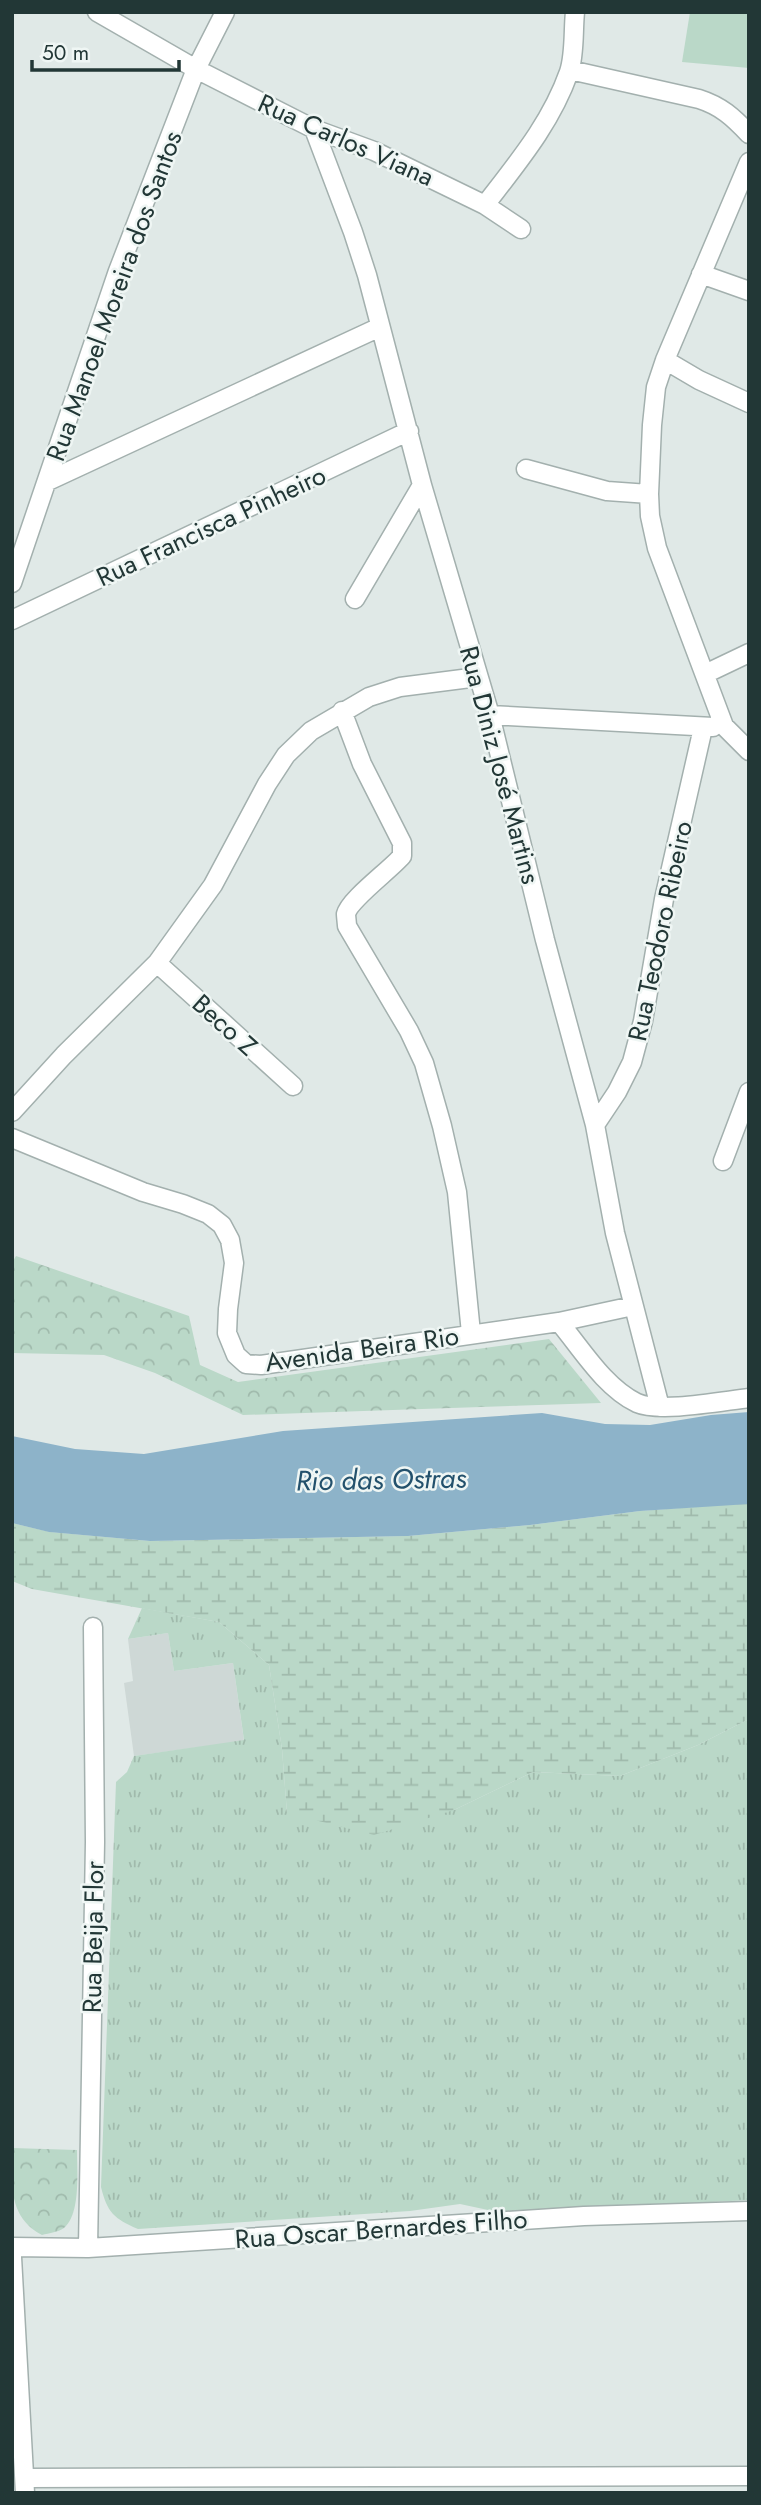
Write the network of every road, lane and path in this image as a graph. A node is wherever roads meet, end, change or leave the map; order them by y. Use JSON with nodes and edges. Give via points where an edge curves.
{"nodes":[{"id":1,"x":97,"y":12,"type":"edge"},
{"id":2,"x":225,"y":12,"type":"edge"},
{"id":3,"x":575,"y":12,"type":"edge"},
{"id":4,"x":196,"y":69,"type":"junction"},
{"id":5,"x":570,"y":70,"type":"junction"},
{"id":6,"x":314,"y":129,"type":"junction"},
{"id":7,"x":749,"y":134,"type":"edge"},
{"id":8,"x":749,"y":162,"type":"edge"},
{"id":9,"x":485,"y":205,"type":"junction"},
{"id":10,"x":521,"y":229,"type":"dead end"},
{"id":11,"x":701,"y":274,"type":"junction"},
{"id":12,"x":749,"y":291,"type":"edge"},
{"id":13,"x":380,"y":327,"type":"junction"},
{"id":14,"x":665,"y":360,"type":"junction"},
{"id":15,"x":749,"y":403,"type":"edge"},
{"id":16,"x":409,"y":431,"type":"junction"},
{"id":17,"x":526,"y":468,"type":"dead end"},
{"id":18,"x":48,"y":481,"type":"junction"},
{"id":19,"x":422,"y":485,"type":"junction"},
{"id":20,"x":649,"y":494,"type":"junction"},
{"id":21,"x":12,"y":583,"type":"edge"},
{"id":22,"x":355,"y":599,"type":"dead end"},
{"id":23,"x":12,"y":620,"type":"edge"},
{"id":24,"x":749,"y":653,"type":"edge"},
{"id":25,"x":705,"y":674,"type":"junction"},
{"id":26,"x":478,"y":677,"type":"junction"},
{"id":27,"x":342,"y":711,"type":"junction"},
{"id":28,"x":490,"y":715,"type":"junction"},
{"id":29,"x":724,"y":726,"type":"junction"},
{"id":30,"x":703,"y":728,"type":"junction"},
{"id":31,"x":749,"y":751,"type":"edge"},
{"id":32,"x":157,"y":963,"type":"junction"},
{"id":33,"x":293,"y":1086,"type":"dead end"},
{"id":34,"x":749,"y":1092,"type":"edge"},
{"id":35,"x":12,"y":1112,"type":"edge"},
{"id":36,"x":595,"y":1125,"type":"junction"},
{"id":37,"x":12,"y":1138,"type":"edge"},
{"id":38,"x":723,"y":1161,"type":"dead end"},
{"id":39,"x":633,"y":1306,"type":"junction"},
{"id":40,"x":559,"y":1322,"type":"junction"},
{"id":41,"x":471,"y":1333,"type":"junction"},
{"id":42,"x":749,"y":1398,"type":"edge"},
{"id":43,"x":660,"y":1407,"type":"junction"},
{"id":44,"x":93,"y":1627,"type":"dead end"},
{"id":45,"x":749,"y":2211,"type":"edge"},
{"id":46,"x":12,"y":2247,"type":"edge"},
{"id":47,"x":88,"y":2248,"type":"junction"},
{"id":48,"x":12,"y":2257,"type":"edge"},
{"id":49,"x":749,"y":2476,"type":"edge"},
{"id":50,"x":25,"y":2486,"type":"edge"}],
"edges":[{"from":1,"to":4,"type":"street","name":"Rua Carlos Viana"},
{"from":2,"to":4,"type":"street","name":"Rua Manoel Moreira dos Santos"},
{"from":3,"to":5,"type":"street"},
{"from":4,"to":6,"type":"street","name":"Rua Carlos Viana"},
{"from":4,"to":18,"type":"street","name":"Rua Manoel Moreira dos Santos","via":[[118,271]]},
{"from":5,"to":7,"type":"street","via":[[717,105]]},
{"from":5,"to":9,"type":"street","via":[[534,142]]},
{"from":6,"to":9,"type":"street","name":"Rua Carlos Viana","via":[[374,151]]},
{"from":6,"to":13,"type":"street","name":"Rua Diniz José Martins","via":[[354,232]]},
{"from":8,"to":11,"type":"street"},
{"from":9,"to":10,"type":"street","name":"Rua Carlos Viana"},
{"from":11,"to":12,"type":"street"},
{"from":11,"to":14,"type":"street"},
{"from":13,"to":16,"type":"street","name":"Rua Diniz José Martins"},
{"from":13,"to":18,"type":"street"},
{"from":14,"to":15,"type":"street"},
{"from":14,"to":20,"type":"street","via":[[656,387]]},
{"from":16,"to":19,"type":"street","name":"Rua Diniz José Martins"},
{"from":16,"to":23,"type":"street","name":"Rua Francisca Pinheiro"},
{"from":17,"to":20,"type":"street","via":[[607,491]]},
{"from":18,"to":21,"type":"street","name":"Rua Manoel Moreira dos Santos"},
{"from":19,"to":22,"type":"street"},
{"from":19,"to":26,"type":"street","name":"Rua Diniz José Martins"},
{"from":20,"to":25,"type":"street","via":[[663,567]]},
{"from":24,"to":25,"type":"street"},
{"from":25,"to":29,"type":"street"},
{"from":26,"to":27,"type":"street","via":[[400,687]]},
{"from":26,"to":28,"type":"street","name":"Rua Diniz José Martins"},
{"from":27,"to":32,"type":"street","via":[[286,755],[213,885]]},
{"from":27,"to":41,"type":"street","via":[[362,764],[402,843],[402,856],[352,902],[347,926],[424,1063],[457,1192]]},
{"from":28,"to":30,"type":"street"},
{"from":28,"to":36,"type":"street","name":"Rua Diniz José Martins"},
{"from":29,"to":30,"type":"street"},
{"from":29,"to":31,"type":"street"},
{"from":30,"to":36,"type":"street","name":"Rua Teodoro Ribeiro","via":[[635,1052]]},
{"from":32,"to":33,"type":"street","name":"Beco Z"},
{"from":32,"to":35,"type":"street"},
{"from":34,"to":38,"type":"street"},
{"from":36,"to":39,"type":"street","name":"Rua Diniz José Martins"},
{"from":37,"to":41,"type":"street","name":"Avenida Beira Rio","via":[[208,1214],[222,1225],[234,1263],[228,1333],[236,1355],[246,1364]]},
{"from":39,"to":40,"type":"street","name":"Avenida Beira Rio"},
{"from":39,"to":43,"type":"street","name":"Rua Diniz José Martins"},
{"from":40,"to":41,"type":"street","name":"Avenida Beira Rio"},
{"from":40,"to":43,"type":"street","via":[[623,1394],[639,1404]]},
{"from":42,"to":43,"type":"street"},
{"from":44,"to":47,"type":"street","name":"Rua Beija Flor","via":[[95,1842]]},
{"from":45,"to":47,"type":"street","name":"Rua Oscar Bernardes Filho","via":[[570,2217]]},
{"from":46,"to":47,"type":"street","name":"Rua Oscar Bernardes Filho"},
{"from":48,"to":50,"type":"street"},
{"from":49,"to":50,"type":"street"}]}
